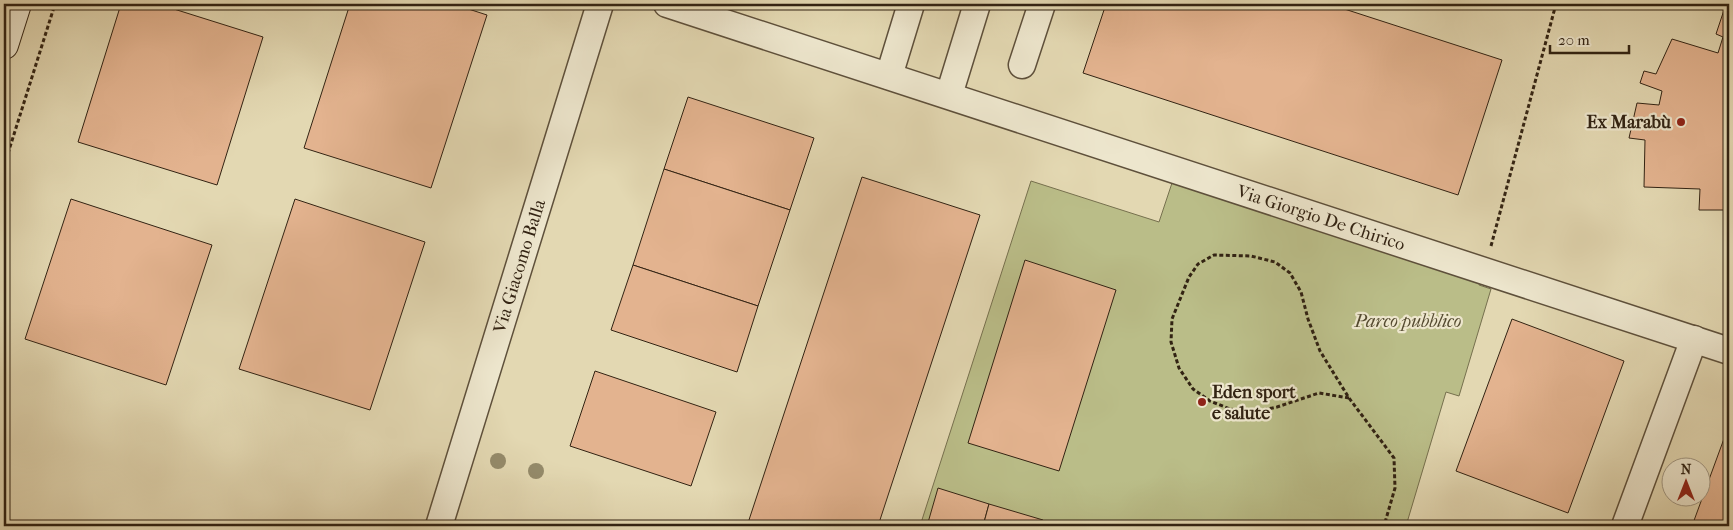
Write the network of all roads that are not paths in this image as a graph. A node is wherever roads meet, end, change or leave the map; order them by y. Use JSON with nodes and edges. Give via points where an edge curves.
{"nodes":[{"id":1,"x":16,"y":4,"type":"edge"},
{"id":2,"x":600,"y":4,"type":"edge"},
{"id":3,"x":667,"y":4,"type":"edge"},
{"id":4,"x":911,"y":4,"type":"edge"},
{"id":5,"x":977,"y":4,"type":"edge"},
{"id":6,"x":1042,"y":4,"type":"edge"},
{"id":7,"x":4,"y":45,"type":"edge"},
{"id":8,"x":1022,"y":65,"type":"dead end"},
{"id":9,"x":889,"y":76,"type":"junction"},
{"id":10,"x":949,"y":95,"type":"junction"},
{"id":11,"x":1694,"y":339,"type":"junction"},
{"id":12,"x":1729,"y":351,"type":"edge"},
{"id":13,"x":439,"y":526,"type":"edge"},
{"id":14,"x":1625,"y":526,"type":"edge"}],
"edges":[{"from":1,"to":7,"type":"main road"},
{"from":2,"to":13,"type":"street","name":"Via Giacomo Balla"},
{"from":3,"to":9,"type":"street","name":"Via Giorgio De Chirico"},
{"from":4,"to":9,"type":"street"},
{"from":5,"to":10,"type":"street"},
{"from":6,"to":8,"type":"street"},
{"from":9,"to":10,"type":"street","name":"Via Giorgio De Chirico"},
{"from":10,"to":11,"type":"street","name":"Via Giorgio De Chirico"},
{"from":11,"to":12,"type":"street","name":"Via Giorgio De Chirico"},
{"from":11,"to":14,"type":"street"}]}
